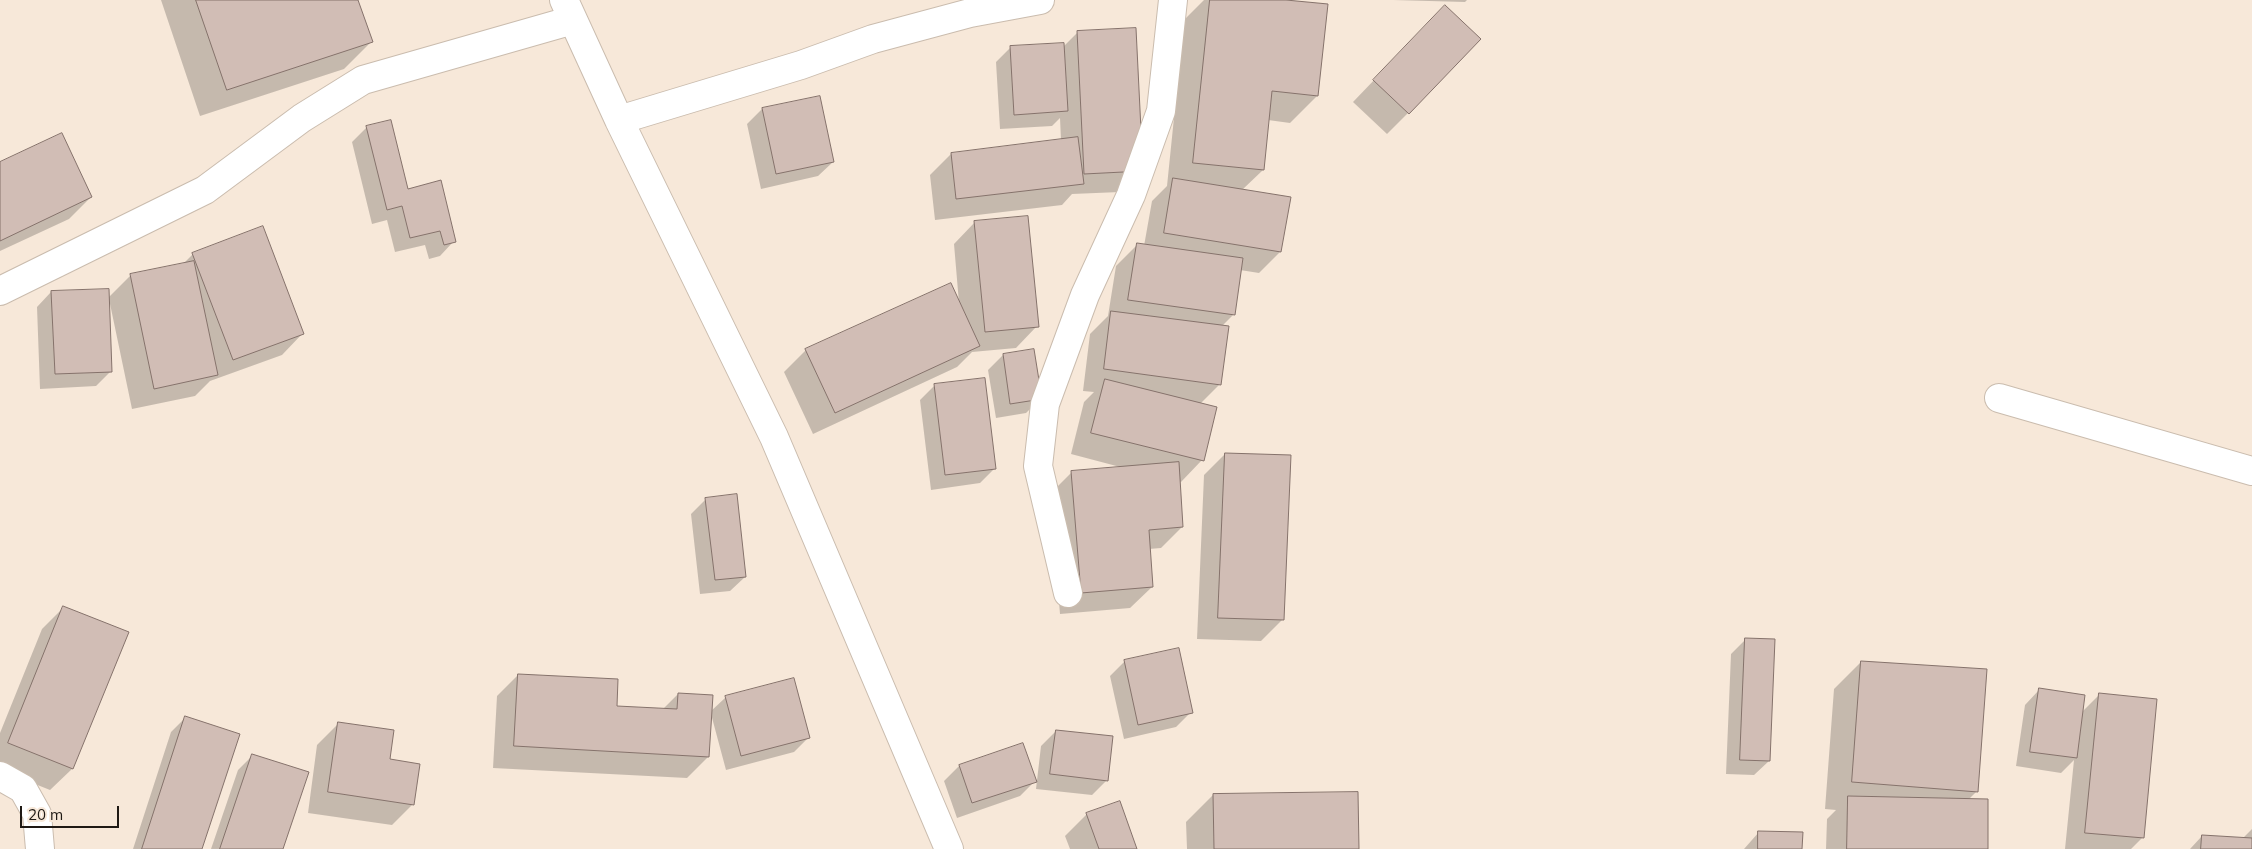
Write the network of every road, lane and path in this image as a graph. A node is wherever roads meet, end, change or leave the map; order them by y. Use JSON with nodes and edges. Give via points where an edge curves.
{"nodes":[{"id":1,"x":1040,"y":0,"type":"edge"},
{"id":2,"x":1173,"y":0,"type":"edge"},
{"id":3,"x":569,"y":10,"type":"edge"},
{"id":4,"x":619,"y":120,"type":"junction"},
{"id":5,"x":0,"y":291,"type":"edge"},
{"id":6,"x":1999,"y":398,"type":"dead end"},
{"id":7,"x":2252,"y":471,"type":"edge"},
{"id":8,"x":1068,"y":593,"type":"dead end"},
{"id":9,"x":0,"y":776,"type":"edge"},
{"id":10,"x":40,"y":849,"type":"edge"},
{"id":11,"x":949,"y":849,"type":"edge"}],
"edges":[{"from":1,"to":4,"type":"street","via":[[970,13],[873,39],[801,65]]},
{"from":2,"to":8,"type":"street","via":[[1161,111],[1131,195],[1086,295],[1045,404],[1038,466]]},
{"from":3,"to":4,"type":"street"},
{"from":3,"to":5,"type":"street","via":[[363,80],[302,118],[205,190]]},
{"from":4,"to":11,"type":"street","via":[[774,437]]},
{"from":6,"to":7,"type":"street"},
{"from":9,"to":10,"type":"street","via":[[22,789],[37,814]]}]}
